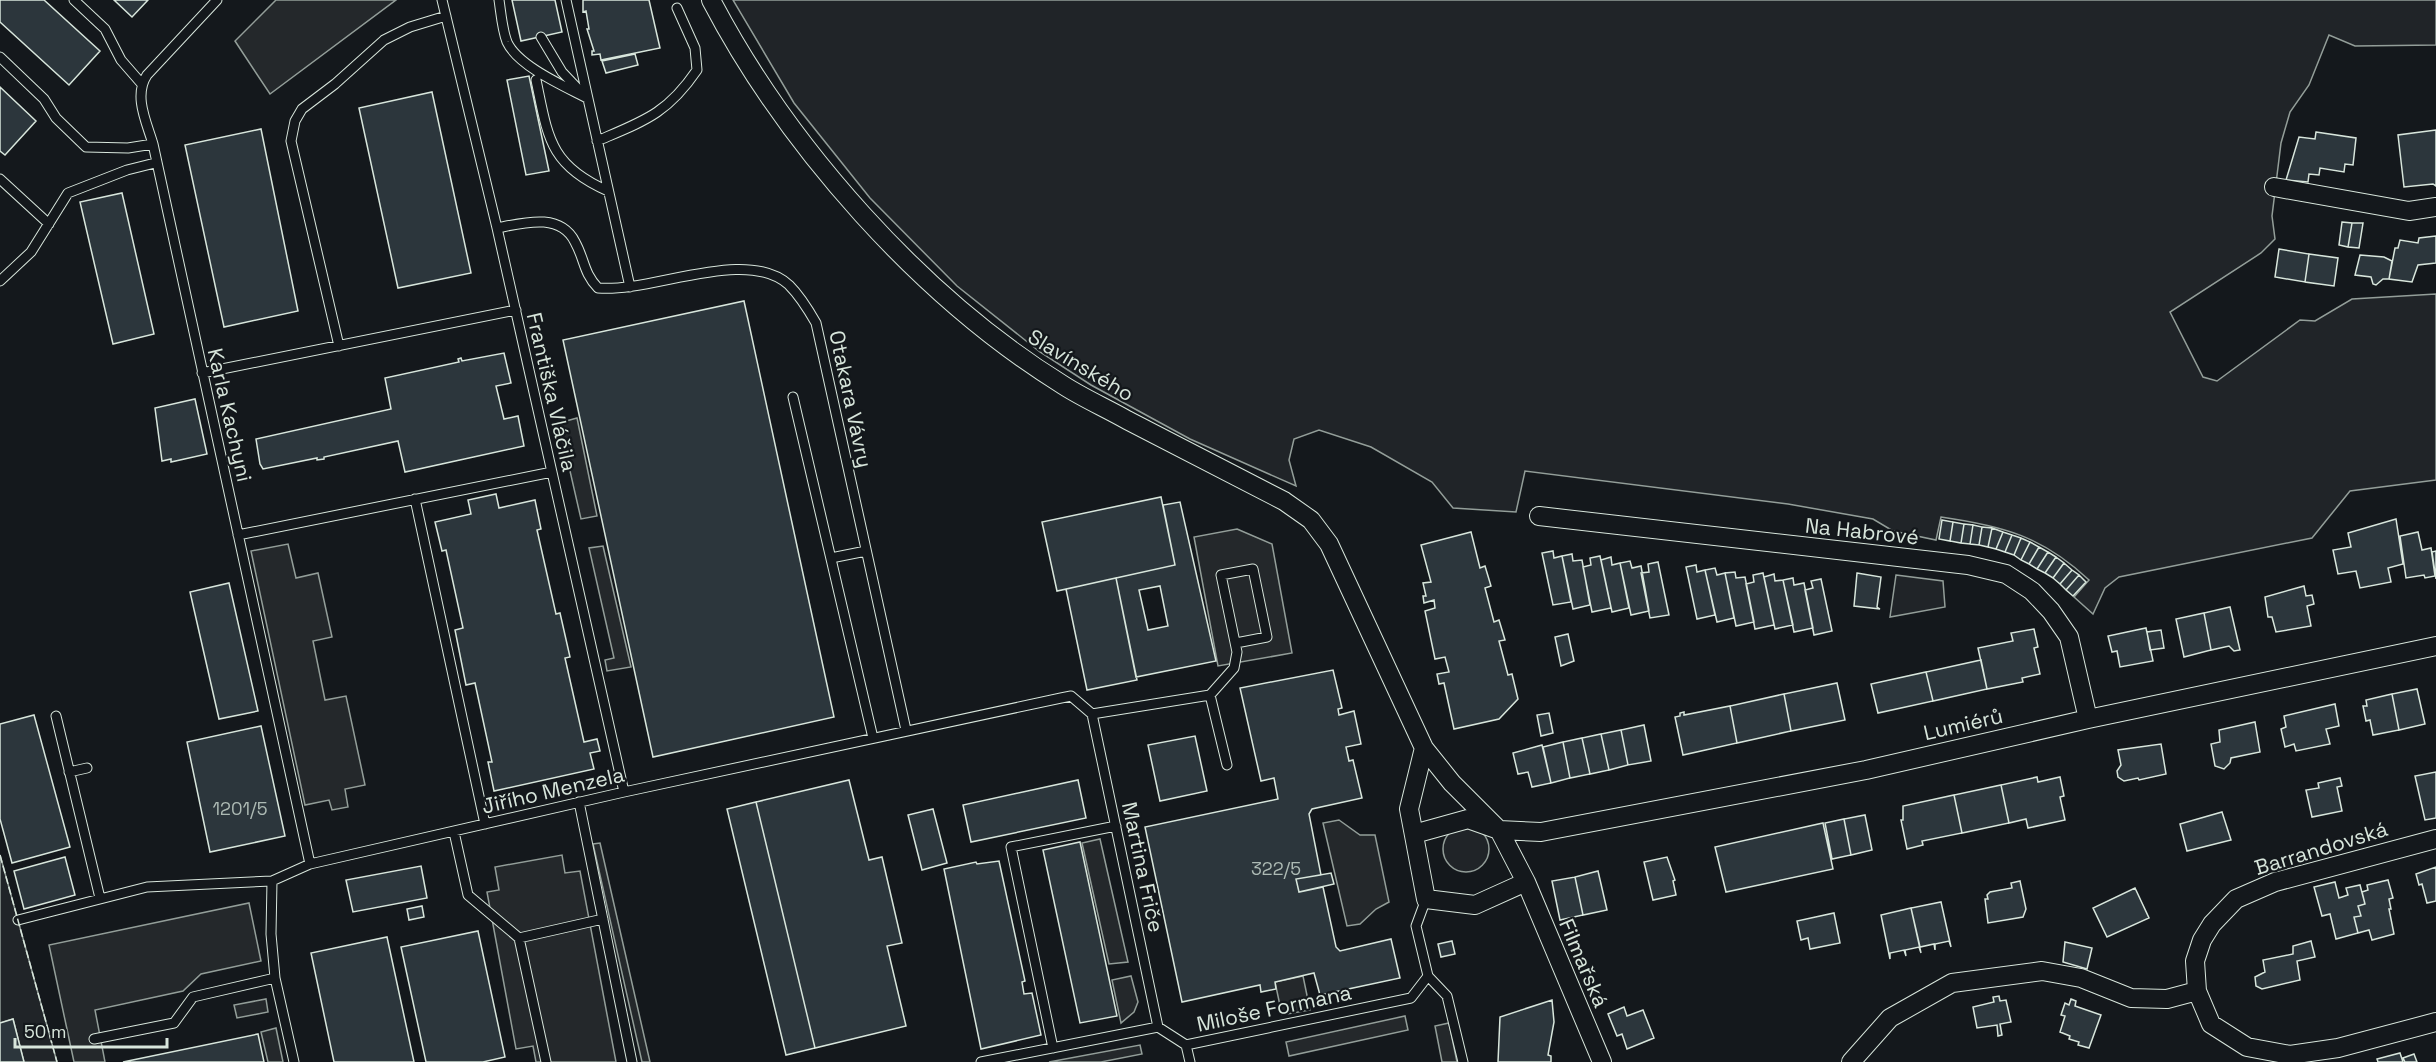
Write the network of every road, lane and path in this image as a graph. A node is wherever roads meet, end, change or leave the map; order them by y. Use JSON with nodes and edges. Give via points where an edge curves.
{"nodes":[{"id":1,"x":74,"y":0,"type":"edge"},
{"id":2,"x":217,"y":0,"type":"edge"},
{"id":3,"x":442,"y":0,"type":"edge"},
{"id":4,"x":499,"y":0,"type":"edge"},
{"id":5,"x":566,"y":0,"type":"edge"},
{"id":6,"x":711,"y":0,"type":"edge"},
{"id":7,"x":676,"y":8,"type":"dead end"},
{"id":8,"x":446,"y":16,"type":"junction"},
{"id":9,"x":542,"y":37,"type":"dead end"},
{"id":10,"x":0,"y":57,"type":"edge"},
{"id":11,"x":536,"y":80,"type":"dead end"},
{"id":12,"x":141,"y":83,"type":"junction"},
{"id":13,"x":587,"y":98,"type":"junction"},
{"id":14,"x":597,"y":141,"type":"junction"},
{"id":15,"x":153,"y":144,"type":"junction"},
{"id":16,"x":155,"y":163,"type":"junction"},
{"id":17,"x":0,"y":178,"type":"edge"},
{"id":18,"x":2274,"y":187,"type":"dead end"},
{"id":19,"x":608,"y":191,"type":"junction"},
{"id":20,"x":2436,"y":207,"type":"edge"},
{"id":21,"x":49,"y":224,"type":"junction"},
{"id":22,"x":497,"y":228,"type":"junction"},
{"id":23,"x":0,"y":281,"type":"edge"},
{"id":24,"x":630,"y":287,"type":"junction"},
{"id":25,"x":516,"y":310,"type":"junction"},
{"id":26,"x":339,"y":346,"type":"junction"},
{"id":27,"x":202,"y":374,"type":"junction"},
{"id":28,"x":793,"y":397,"type":"dead end"},
{"id":29,"x":552,"y":472,"type":"junction"},
{"id":30,"x":415,"y":499,"type":"junction"},
{"id":31,"x":1539,"y":516,"type":"dead end"},
{"id":32,"x":238,"y":534,"type":"junction"},
{"id":33,"x":866,"y":550,"type":"junction"},
{"id":34,"x":831,"y":558,"type":"junction"},
{"id":35,"x":1236,"y":643,"type":"junction"},
{"id":36,"x":2436,"y":646,"type":"edge"},
{"id":37,"x":1210,"y":695,"type":"junction"},
{"id":38,"x":1092,"y":714,"type":"junction"},
{"id":39,"x":56,"y":716,"type":"dead end"},
{"id":40,"x":2088,"y":719,"type":"junction"},
{"id":41,"x":906,"y":730,"type":"junction"},
{"id":42,"x":873,"y":738,"type":"junction"},
{"id":43,"x":1424,"y":748,"type":"junction"},
{"id":44,"x":1227,"y":765,"type":"dead end"},
{"id":45,"x":87,"y":768,"type":"dead end"},
{"id":46,"x":69,"y":772,"type":"junction"},
{"id":47,"x":624,"y":792,"type":"junction"},
{"id":48,"x":579,"y":802,"type":"junction"},
{"id":49,"x":485,"y":824,"type":"junction"},
{"id":50,"x":1116,"y":826,"type":"junction"},
{"id":51,"x":1499,"y":830,"type":"junction"},
{"id":52,"x":454,"y":832,"type":"junction"},
{"id":53,"x":1414,"y":834,"type":"junction"},
{"id":54,"x":2436,"y":839,"type":"edge"},
{"id":55,"x":310,"y":864,"type":"junction"},
{"id":56,"x":272,"y":880,"type":"junction"},
{"id":57,"x":1526,"y":882,"type":"junction"},
{"id":58,"x":100,"y":898,"type":"junction"},
{"id":59,"x":1426,"y":899,"type":"junction"},
{"id":60,"x":603,"y":919,"type":"junction"},
{"id":61,"x":18,"y":920,"type":"dead end"},
{"id":62,"x":519,"y":938,"type":"junction"},
{"id":63,"x":1428,"y":976,"type":"junction"},
{"id":64,"x":275,"y":978,"type":"junction"},
{"id":65,"x":2197,"y":992,"type":"junction"},
{"id":66,"x":2436,"y":1023,"type":"edge"},
{"id":67,"x":1158,"y":1027,"type":"junction"},
{"id":68,"x":94,"y":1039,"type":"dead end"},
{"id":69,"x":1186,"y":1045,"type":"junction"},
{"id":70,"x":1053,"y":1048,"type":"junction"},
{"id":71,"x":1029,"y":1058,"type":"edge"},
{"id":72,"x":294,"y":1062,"type":"edge"},
{"id":73,"x":546,"y":1062,"type":"edge"},
{"id":74,"x":632,"y":1062,"type":"edge"},
{"id":75,"x":981,"y":1062,"type":"edge"},
{"id":76,"x":1190,"y":1062,"type":"edge"},
{"id":77,"x":1463,"y":1062,"type":"edge"},
{"id":78,"x":1602,"y":1062,"type":"edge"},
{"id":79,"x":1851,"y":1062,"type":"edge"}],
"edges":[{"from":1,"to":12,"type":"lane","via":[[105,29],[121,60]]},
{"from":2,"to":12,"type":"lane"},
{"from":3,"to":8,"type":"lane","name":"Františka Vláčila"},
{"from":4,"to":13,"type":"lane","via":[[508,42],[517,55]]},
{"from":5,"to":13,"type":"lane"},
{"from":6,"to":43,"type":"street","name":"Slavínského","via":[[737,50],[828,175],[945,295],[1001,342],[1063,386],[1284,501],[1311,520],[1329,544]]},
{"from":7,"to":14,"type":"lane","via":[[695,48],[697,70],[680,95],[650,118]]},
{"from":8,"to":22,"type":"lane","name":"Františka Vláčila"},
{"from":8,"to":26,"type":"lane","via":[[384,40],[302,109],[295,121],[291,141]]},
{"from":9,"to":13,"type":"lane","via":[[562,72]]},
{"from":10,"to":15,"type":"lane","via":[[86,147]]},
{"from":11,"to":19,"type":"lane","via":[[548,137],[556,153],[580,176]]},
{"from":12,"to":15,"type":"lane","name":"Karla Kachyni","via":[[140,100]]},
{"from":13,"to":14,"type":"lane"},
{"from":14,"to":19,"type":"lane"},
{"from":15,"to":16,"type":"lane","name":"Karla Kachyni"},
{"from":16,"to":21,"type":"lane","via":[[68,193]]},
{"from":16,"to":27,"type":"lane","name":"Karla Kachyni"},
{"from":17,"to":21,"type":"lane"},
{"from":18,"to":20,"type":"street","via":[[2409,211]]},
{"from":19,"to":24,"type":"lane"},
{"from":21,"to":23,"type":"lane","via":[[31,252]]},
{"from":22,"to":24,"type":"lane","name":"Otakara Vávry","via":[[541,220],[566,230],[576,242],[583,268],[598,288]]},
{"from":22,"to":25,"type":"lane","name":"Františka Vláčila"},
{"from":24,"to":33,"type":"lane","name":"Otakara Vávry","via":[[741,268],[765,273],[795,291],[816,323]]},
{"from":25,"to":26,"type":"lane"},
{"from":25,"to":29,"type":"lane","name":"Františka Vláčila"},
{"from":26,"to":27,"type":"lane"},
{"from":27,"to":32,"type":"lane","name":"Karla Kachyni"},
{"from":28,"to":34,"type":"lane"},
{"from":29,"to":30,"type":"lane"},
{"from":29,"to":47,"type":"lane","name":"Františka Vláčila"},
{"from":30,"to":32,"type":"lane"},
{"from":30,"to":49,"type":"lane"},
{"from":31,"to":40,"type":"street","name":"Na Habrové","via":[[1968,565],[2006,574],[2032,591],[2069,637]]},
{"from":32,"to":55,"type":"lane","name":"Karla Kachyni"},
{"from":33,"to":34,"type":"lane"},
{"from":33,"to":41,"type":"lane","name":"Otakara Vávry"},
{"from":34,"to":42,"type":"lane"},
{"from":35,"to":35,"type":"lane","via":[[1221,575],[1253,569],[1267,637]]},
{"from":35,"to":37,"type":"lane","via":[[1234,668]]},
{"from":36,"to":40,"type":"street","name":"Lumiérů"},
{"from":37,"to":38,"type":"lane"},
{"from":37,"to":44,"type":"lane"},
{"from":38,"to":41,"type":"lane","name":"Jiřího Menzela","via":[[1071,696]]},
{"from":38,"to":50,"type":"lane","name":"Martina Friče"},
{"from":39,"to":46,"type":"lane"},
{"from":40,"to":51,"type":"street","name":"Lumiérů","via":[[1866,770],[1541,832]]},
{"from":41,"to":42,"type":"lane","name":"Jiřího Menzela"},
{"from":42,"to":47,"type":"lane","name":"Jiřího Menzela"},
{"from":43,"to":51,"type":"street","name":"Slavínského"},
{"from":43,"to":53,"type":"street","via":[[1409,810]]},
{"from":45,"to":46,"type":"lane"},
{"from":46,"to":58,"type":"lane"},
{"from":47,"to":48,"type":"lane","name":"Jiřího Menzela"},
{"from":48,"to":49,"type":"lane","name":"Jiřího Menzela"},
{"from":48,"to":60,"type":"lane"},
{"from":49,"to":52,"type":"lane","name":"Jiřího Menzela"},
{"from":50,"to":67,"type":"lane","name":"Martina Friče"},
{"from":50,"to":70,"type":"lane","via":[[1011,847]]},
{"from":51,"to":53,"type":"street","name":"Lumiérů","via":[[1468,819]]},
{"from":51,"to":57,"type":"street","name":"Filmařská"},
{"from":52,"to":55,"type":"lane","name":"Jiřího Menzela"},
{"from":52,"to":62,"type":"lane","via":[[468,895]]},
{"from":53,"to":59,"type":"street"},
{"from":54,"to":65,"type":"street","name":"Barrandovská","via":[[2275,882],[2236,899],[2202,940],[2195,961]]},
{"from":55,"to":56,"type":"lane","name":"Jiřího Menzela"},
{"from":56,"to":58,"type":"lane","name":"Jiřího Menzela","via":[[146,883]]},
{"from":56,"to":64,"type":"lane"},
{"from":57,"to":59,"type":"street","via":[[1474,905]]},
{"from":57,"to":78,"type":"street","name":"Filmařská"},
{"from":58,"to":61,"type":"lane","name":"Jiřího Menzela"},
{"from":59,"to":63,"type":"lane","via":[[1416,926]]},
{"from":60,"to":62,"type":"lane"},
{"from":60,"to":74,"type":"lane"},
{"from":62,"to":73,"type":"lane"},
{"from":63,"to":69,"type":"lane","name":"Miloše Formana","via":[[1411,998]]},
{"from":63,"to":77,"type":"lane","via":[[1447,996]]},
{"from":64,"to":68,"type":"lane","via":[[193,996],[174,1023]]},
{"from":64,"to":72,"type":"lane"},
{"from":65,"to":66,"type":"street","name":"Barrandovská","via":[[2211,1024],[2247,1047],[2290,1054],[2338,1048]]},
{"from":65,"to":79,"type":"street","via":[[2167,999],[2131,998],[2081,978],[2042,971],[1952,983],[1890,1018]]},
{"from":67,"to":69,"type":"lane","name":"Miloše Formana"},
{"from":67,"to":70,"type":"lane"},
{"from":69,"to":76,"type":"lane"},
{"from":70,"to":71,"type":"lane"},
{"from":71,"to":75,"type":"lane"}]}
